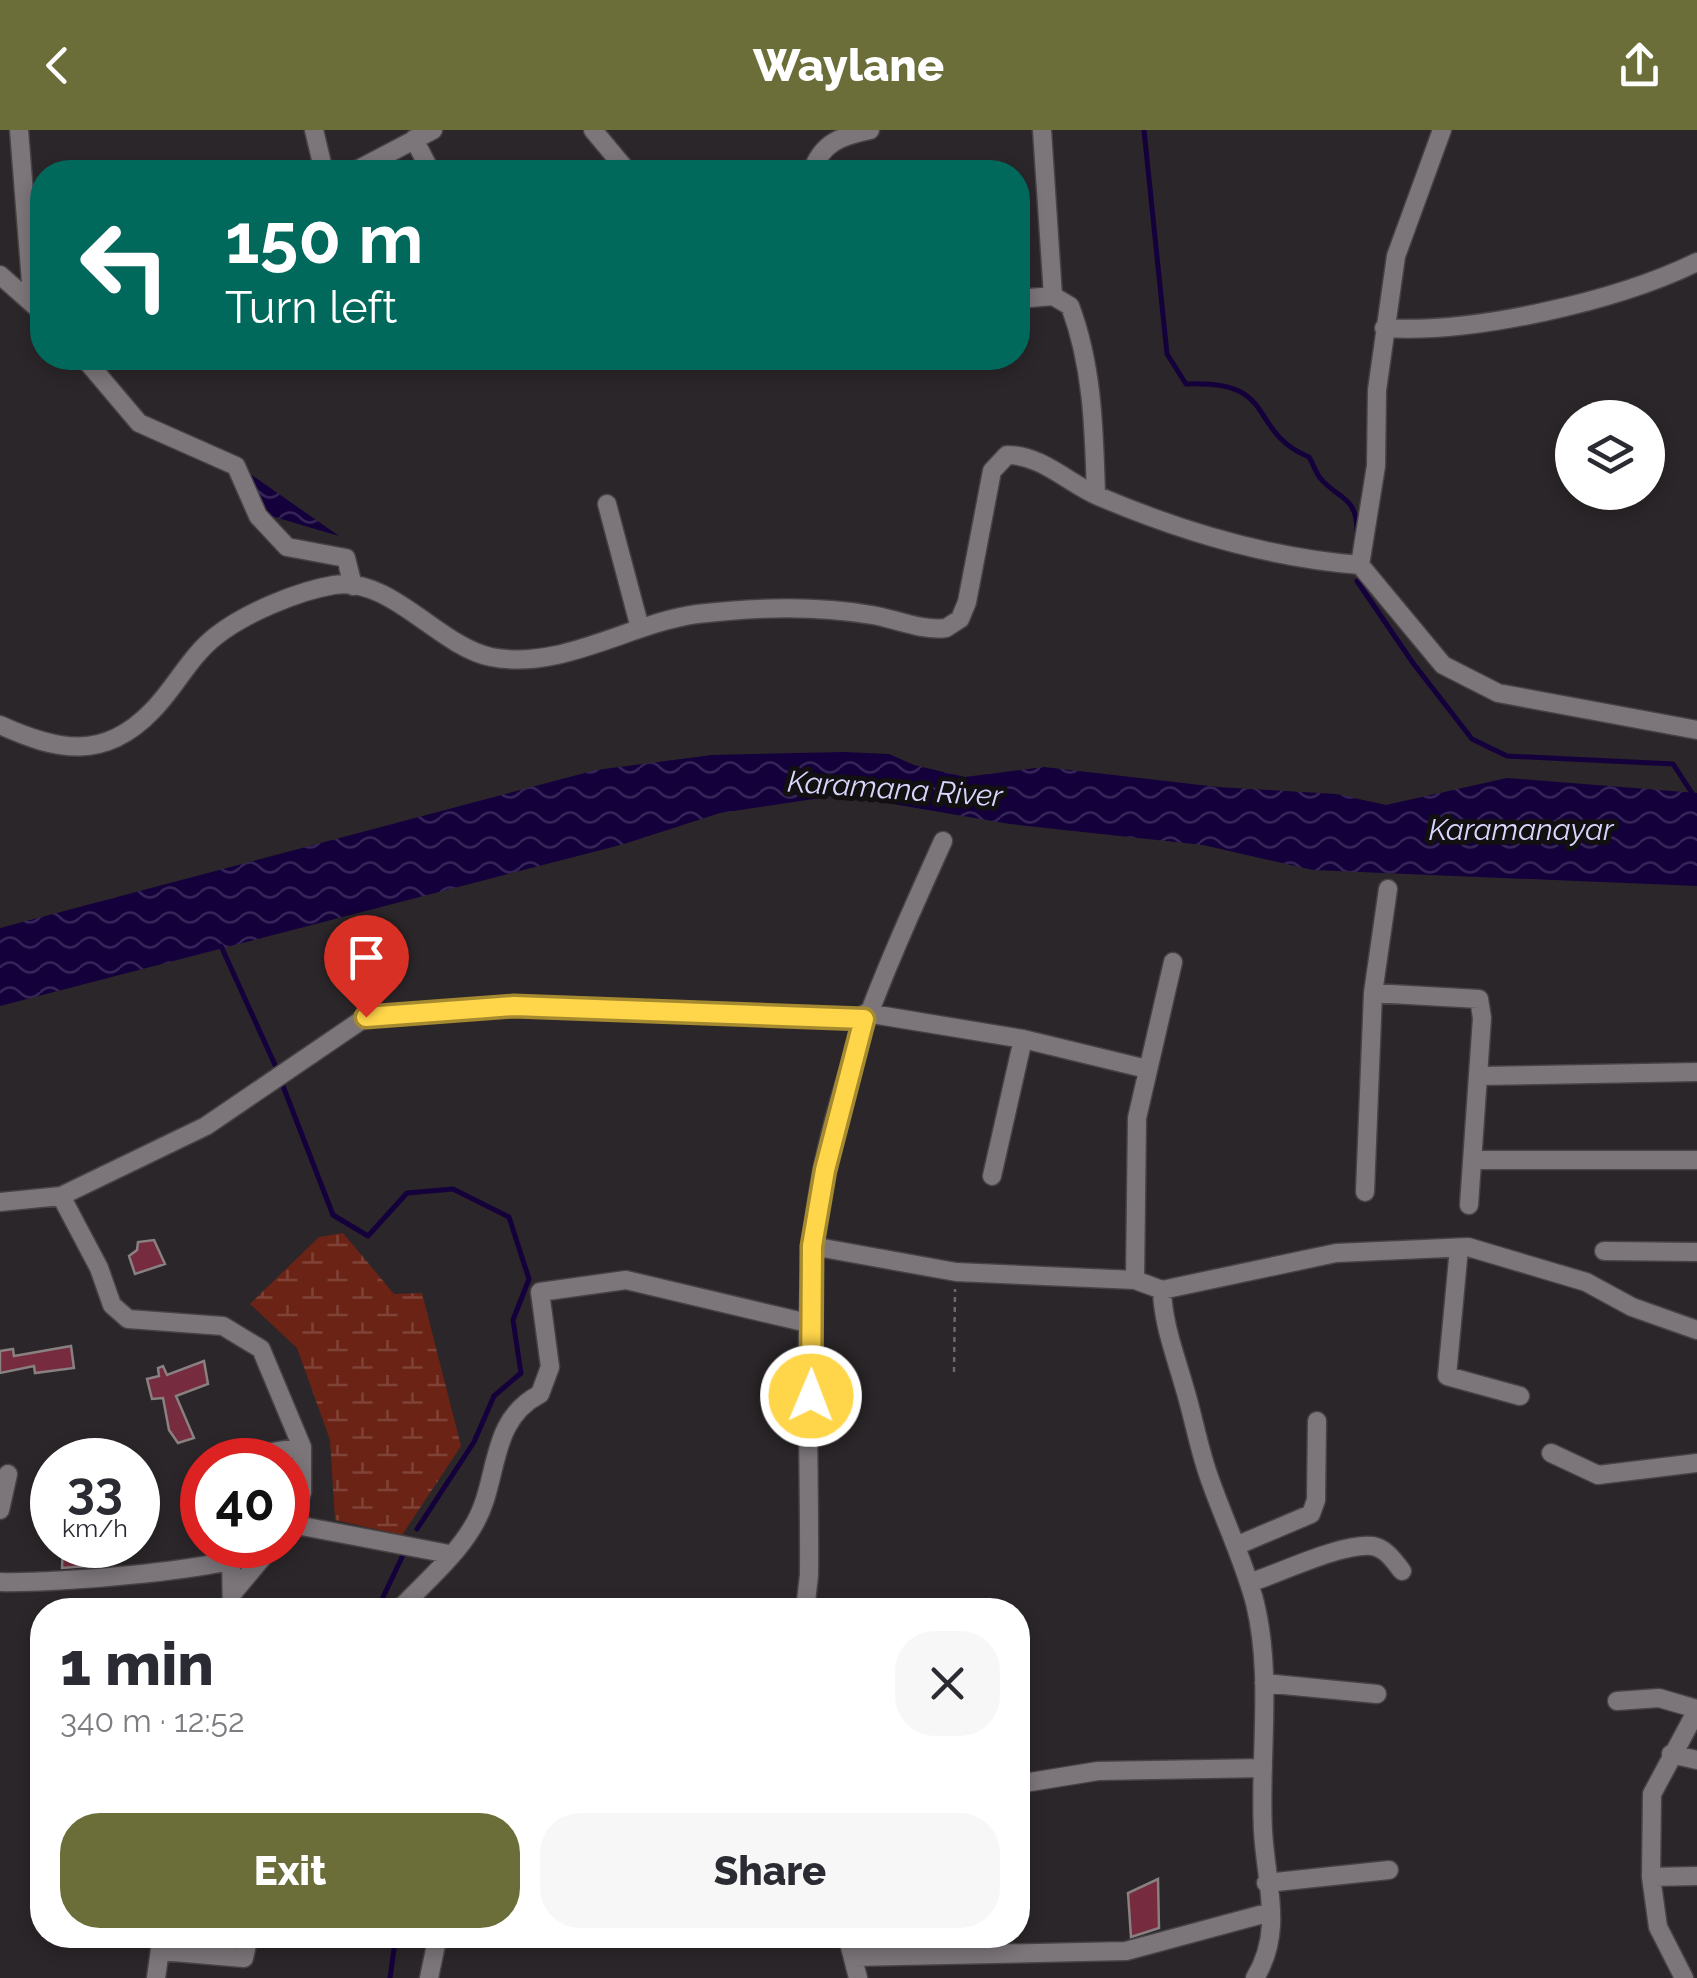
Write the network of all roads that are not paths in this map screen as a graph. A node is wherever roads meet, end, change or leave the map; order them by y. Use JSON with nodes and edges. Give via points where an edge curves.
{"nodes":[{"id":1,"x":19,"y":130,"type":"edge"},
{"id":2,"x":314,"y":130,"type":"edge"},
{"id":3,"x":433,"y":130,"type":"edge"},
{"id":4,"x":593,"y":130,"type":"edge"},
{"id":5,"x":870,"y":130,"type":"edge"},
{"id":6,"x":1042,"y":130,"type":"edge"},
{"id":7,"x":1442,"y":130,"type":"edge"},
{"id":8,"x":414,"y":139,"type":"junction"},
{"id":9,"x":321,"y":160,"type":"edge"},
{"id":10,"x":376,"y":160,"type":"edge"},
{"id":11,"x":425,"y":160,"type":"edge"},
{"id":12,"x":618,"y":160,"type":"edge"},
{"id":13,"x":816,"y":160,"type":"edge"},
{"id":14,"x":30,"y":228,"type":"edge"},
{"id":15,"x":1697,"y":262,"type":"edge"},
{"id":16,"x":3,"y":276,"type":"edge"},
{"id":17,"x":30,"y":281,"type":"edge"},
{"id":18,"x":1053,"y":296,"type":"junction"},
{"id":19,"x":1030,"y":298,"type":"edge"},
{"id":20,"x":30,"y":301,"type":"edge"},
{"id":21,"x":1384,"y":328,"type":"junction"},
{"id":22,"x":94,"y":370,"type":"edge"},
{"id":23,"x":1096,"y":495,"type":"junction"},
{"id":24,"x":606,"y":504,"type":"dead end"},
{"id":25,"x":1360,"y":565,"type":"junction"},
{"id":26,"x":353,"y":586,"type":"junction"},
{"id":27,"x":640,"y":628,"type":"junction"},
{"id":28,"x":0,"y":726,"type":"edge"},
{"id":29,"x":1697,"y":730,"type":"edge"},
{"id":30,"x":943,"y":841,"type":"dead end"},
{"id":31,"x":1388,"y":889,"type":"dead end"},
{"id":32,"x":1174,"y":962,"type":"dead end"},
{"id":33,"x":1373,"y":994,"type":"junction"},
{"id":34,"x":865,"y":1016,"type":"junction"},
{"id":35,"x":1023,"y":1039,"type":"junction"},
{"id":36,"x":1147,"y":1069,"type":"junction"},
{"id":37,"x":1697,"y":1072,"type":"edge"},
{"id":38,"x":1479,"y":1076,"type":"junction"},
{"id":39,"x":1473,"y":1160,"type":"junction"},
{"id":40,"x":1697,"y":1160,"type":"edge"},
{"id":41,"x":992,"y":1176,"type":"dead end"},
{"id":42,"x":1364,"y":1192,"type":"dead end"},
{"id":43,"x":61,"y":1196,"type":"junction"},
{"id":44,"x":0,"y":1202,"type":"edge"},
{"id":45,"x":1469,"y":1205,"type":"dead end"},
{"id":46,"x":812,"y":1246,"type":"junction"},
{"id":47,"x":1460,"y":1248,"type":"junction"},
{"id":48,"x":1604,"y":1251,"type":"dead end"},
{"id":49,"x":1697,"y":1252,"type":"edge"},
{"id":50,"x":1135,"y":1280,"type":"junction"},
{"id":51,"x":1162,"y":1290,"type":"junction"},
{"id":52,"x":812,"y":1324,"type":"junction"},
{"id":53,"x":1697,"y":1330,"type":"edge"},
{"id":54,"x":1520,"y":1396,"type":"dead end"},
{"id":55,"x":1316,"y":1421,"type":"dead end"},
{"id":56,"x":298,"y":1438,"type":"edge"},
{"id":57,"x":1551,"y":1454,"type":"dead end"},
{"id":58,"x":1697,"y":1463,"type":"edge"},
{"id":59,"x":8,"y":1474,"type":"dead end"},
{"id":60,"x":0,"y":1510,"type":"edge"},
{"id":61,"x":310,"y":1531,"type":"edge"},
{"id":62,"x":1238,"y":1545,"type":"junction"},
{"id":63,"x":449,"y":1554,"type":"junction"},
{"id":64,"x":180,"y":1566,"type":"edge"},
{"id":65,"x":231,"y":1568,"type":"edge"},
{"id":66,"x":257,"y":1568,"type":"edge"},
{"id":67,"x":1402,"y":1571,"type":"dead end"},
{"id":68,"x":0,"y":1582,"type":"edge"},
{"id":69,"x":1249,"y":1583,"type":"junction"},
{"id":70,"x":232,"y":1598,"type":"edge"},
{"id":71,"x":235,"y":1598,"type":"edge"},
{"id":72,"x":410,"y":1598,"type":"edge"},
{"id":73,"x":806,"y":1598,"type":"edge"},
{"id":74,"x":1264,"y":1683,"type":"junction"},
{"id":75,"x":1376,"y":1694,"type":"dead end"},
{"id":76,"x":1617,"y":1701,"type":"dead end"},
{"id":77,"x":1697,"y":1709,"type":"edge"},
{"id":78,"x":1672,"y":1754,"type":"junction"},
{"id":79,"x":1697,"y":1760,"type":"edge"},
{"id":80,"x":1262,"y":1768,"type":"junction"},
{"id":81,"x":1030,"y":1782,"type":"edge"},
{"id":82,"x":1389,"y":1870,"type":"dead end"},
{"id":83,"x":1697,"y":1876,"type":"edge"},
{"id":84,"x":1651,"y":1877,"type":"junction"},
{"id":85,"x":1266,"y":1883,"type":"junction"},
{"id":86,"x":1271,"y":1912,"type":"junction"},
{"id":87,"x":161,"y":1948,"type":"edge"},
{"id":88,"x":189,"y":1948,"type":"edge"},
{"id":89,"x":246,"y":1948,"type":"edge"},
{"id":90,"x":437,"y":1948,"type":"edge"},
{"id":91,"x":851,"y":1948,"type":"edge"},
{"id":92,"x":853,"y":1957,"type":"junction"},
{"id":93,"x":434,"y":1977,"type":"edge"},
{"id":94,"x":156,"y":1978,"type":"edge"},
{"id":95,"x":858,"y":1978,"type":"edge"},
{"id":96,"x":1255,"y":1978,"type":"edge"},
{"id":97,"x":1684,"y":1978,"type":"edge"}],
"edges":[{"from":1,"to":14,"type":"street"},
{"from":2,"to":9,"type":"street"},
{"from":3,"to":8,"type":"street"},
{"from":4,"to":12,"type":"street"},
{"from":5,"to":13,"type":"street","via":[[827,146]]},
{"from":6,"to":18,"type":"street"},
{"from":7,"to":21,"type":"street","via":[[1396,256]]},
{"from":8,"to":10,"type":"street"},
{"from":8,"to":11,"type":"street"},
{"from":15,"to":21,"type":"street","via":[[1511,317],[1429,331]]},
{"from":16,"to":17,"type":"street"},
{"from":16,"to":20,"type":"street"},
{"from":18,"to":19,"type":"street"},
{"from":18,"to":23,"type":"street","via":[[1070,306],[1080,334],[1094,414]]},
{"from":21,"to":25,"type":"street","via":[[1376,466]]},
{"from":22,"to":26,"type":"street","via":[[138,422],[236,466],[258,516],[287,547],[346,558]]},
{"from":23,"to":25,"type":"street","via":[[1278,556]]},
{"from":23,"to":27,"type":"street","via":[[1032,459],[1001,458],[992,470],[967,602],[960,619],[946,628],[797,608],[692,615]]},
{"from":24,"to":27,"type":"street"},
{"from":25,"to":29,"type":"street","via":[[1443,665],[1498,693]]},
{"from":26,"to":27,"type":"street","via":[[485,656],[508,660],[614,640]]},
{"from":26,"to":28,"type":"street","via":[[336,584],[294,598],[217,635],[151,713],[114,739],[77,750]]},
{"from":30,"to":34,"type":"street"},
{"from":31,"to":33,"type":"street"},
{"from":32,"to":36,"type":"street"},
{"from":33,"to":38,"type":"street","via":[[1479,999]]},
{"from":33,"to":42,"type":"street"},
{"from":34,"to":35,"type":"street"},
{"from":34,"to":43,"type":"street","via":[[514,1006],[366,1017],[206,1126]]},
{"from":34,"to":46,"type":"street"},
{"from":35,"to":36,"type":"street"},
{"from":35,"to":41,"type":"street"},
{"from":36,"to":50,"type":"street","via":[[1137,1118]]},
{"from":37,"to":38,"type":"street"},
{"from":38,"to":39,"type":"street"},
{"from":39,"to":40,"type":"street"},
{"from":39,"to":45,"type":"street"},
{"from":43,"to":44,"type":"street"},
{"from":43,"to":56,"type":"street","via":[[112,1304],[128,1318],[223,1326],[261,1349]]},
{"from":46,"to":50,"type":"street","via":[[956,1272]]},
{"from":46,"to":52,"type":"street"},
{"from":47,"to":51,"type":"street","via":[[1336,1253]]},
{"from":47,"to":53,"type":"street","via":[[1586,1282]]},
{"from":47,"to":54,"type":"street","via":[[1447,1376]]},
{"from":48,"to":49,"type":"street"},
{"from":50,"to":51,"type":"street"},
{"from":51,"to":62,"type":"street","via":[[1199,1448]]},
{"from":52,"to":63,"type":"street","via":[[626,1280],[540,1292],[550,1368],[540,1394],[522,1403],[505,1426],[486,1502]]},
{"from":52,"to":73,"type":"street"},
{"from":55,"to":62,"type":"street","via":[[1311,1514]]},
{"from":57,"to":58,"type":"street","via":[[1598,1475]]},
{"from":59,"to":60,"type":"street"},
{"from":61,"to":63,"type":"street"},
{"from":62,"to":69,"type":"street"},
{"from":63,"to":72,"type":"street"},
{"from":64,"to":68,"type":"street","via":[[74,1582]]},
{"from":65,"to":70,"type":"street"},
{"from":66,"to":71,"type":"street"},
{"from":67,"to":69,"type":"street","via":[[1374,1546]]},
{"from":69,"to":74,"type":"street"},
{"from":74,"to":75,"type":"street"},
{"from":74,"to":80,"type":"street"},
{"from":76,"to":77,"type":"street","via":[[1660,1698]]},
{"from":77,"to":78,"type":"street"},
{"from":78,"to":79,"type":"street"},
{"from":78,"to":84,"type":"street","via":[[1652,1794]]},
{"from":80,"to":81,"type":"street","via":[[1098,1772]]},
{"from":80,"to":85,"type":"street"},
{"from":82,"to":85,"type":"street"},
{"from":83,"to":84,"type":"street"},
{"from":84,"to":97,"type":"street","via":[[1658,1927]]},
{"from":85,"to":86,"type":"street"},
{"from":86,"to":92,"type":"street","via":[[1126,1950]]},
{"from":86,"to":96,"type":"street","via":[[1270,1954]]},
{"from":87,"to":94,"type":"street"},
{"from":88,"to":89,"type":"street","via":[[244,1958]]},
{"from":90,"to":93,"type":"street"},
{"from":91,"to":92,"type":"street"},
{"from":92,"to":95,"type":"street"}]}
